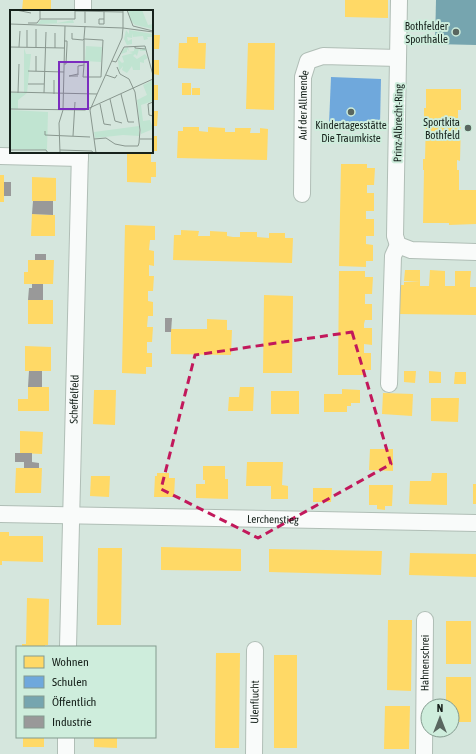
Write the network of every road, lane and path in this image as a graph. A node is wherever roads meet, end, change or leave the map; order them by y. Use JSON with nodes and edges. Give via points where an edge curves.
{"nodes":[{"id":1,"x":399,"y":0,"type":"edge"},
{"id":2,"x":398,"y":58,"type":"junction"},
{"id":3,"x":80,"y":155,"type":"edge"},
{"id":4,"x":0,"y":156,"type":"edge"},
{"id":5,"x":302,"y":194,"type":"dead end"},
{"id":6,"x":398,"y":245,"type":"junction"},
{"id":7,"x":476,"y":252,"type":"edge"},
{"id":8,"x":389,"y":384,"type":"dead end"},
{"id":9,"x":0,"y":514,"type":"edge"},
{"id":10,"x":71,"y":515,"type":"junction"},
{"id":11,"x":476,"y":523,"type":"edge"},
{"id":12,"x":425,"y":620,"type":"dead end"},
{"id":13,"x":68,"y":646,"type":"edge"},
{"id":14,"x":255,"y":650,"type":"dead end"},
{"id":15,"x":66,"y":738,"type":"edge"},
{"id":16,"x":66,"y":754,"type":"edge"},
{"id":17,"x":254,"y":754,"type":"edge"},
{"id":18,"x":424,"y":754,"type":"edge"}],
"edges":[{"from":1,"to":2,"type":"street","name":"Prinz-Albrecht-Ring"},
{"from":2,"to":5,"type":"street","name":"Auf der Allmende","via":[[323,56],[308,61],[303,77]]},
{"from":2,"to":6,"type":"street","name":"Prinz-Albrecht-Ring","via":[[395,236]]},
{"from":3,"to":4,"type":"street"},
{"from":3,"to":10,"type":"street","name":"Scheffelfeld"},
{"from":6,"to":7,"type":"street","via":[[411,250]]},
{"from":6,"to":8,"type":"street","name":"Prinz-Albrecht-Ring","via":[[393,256]]},
{"from":9,"to":10,"type":"street","name":"Lerchenstieg"},
{"from":10,"to":11,"type":"street","name":"Lerchenstieg"},
{"from":10,"to":13,"type":"street","name":"Scheffelfeld"},
{"from":12,"to":18,"type":"street","name":"Hahnenschrei"},
{"from":14,"to":17,"type":"street","name":"Ulenflucht"},
{"from":15,"to":16,"type":"street"}]}
